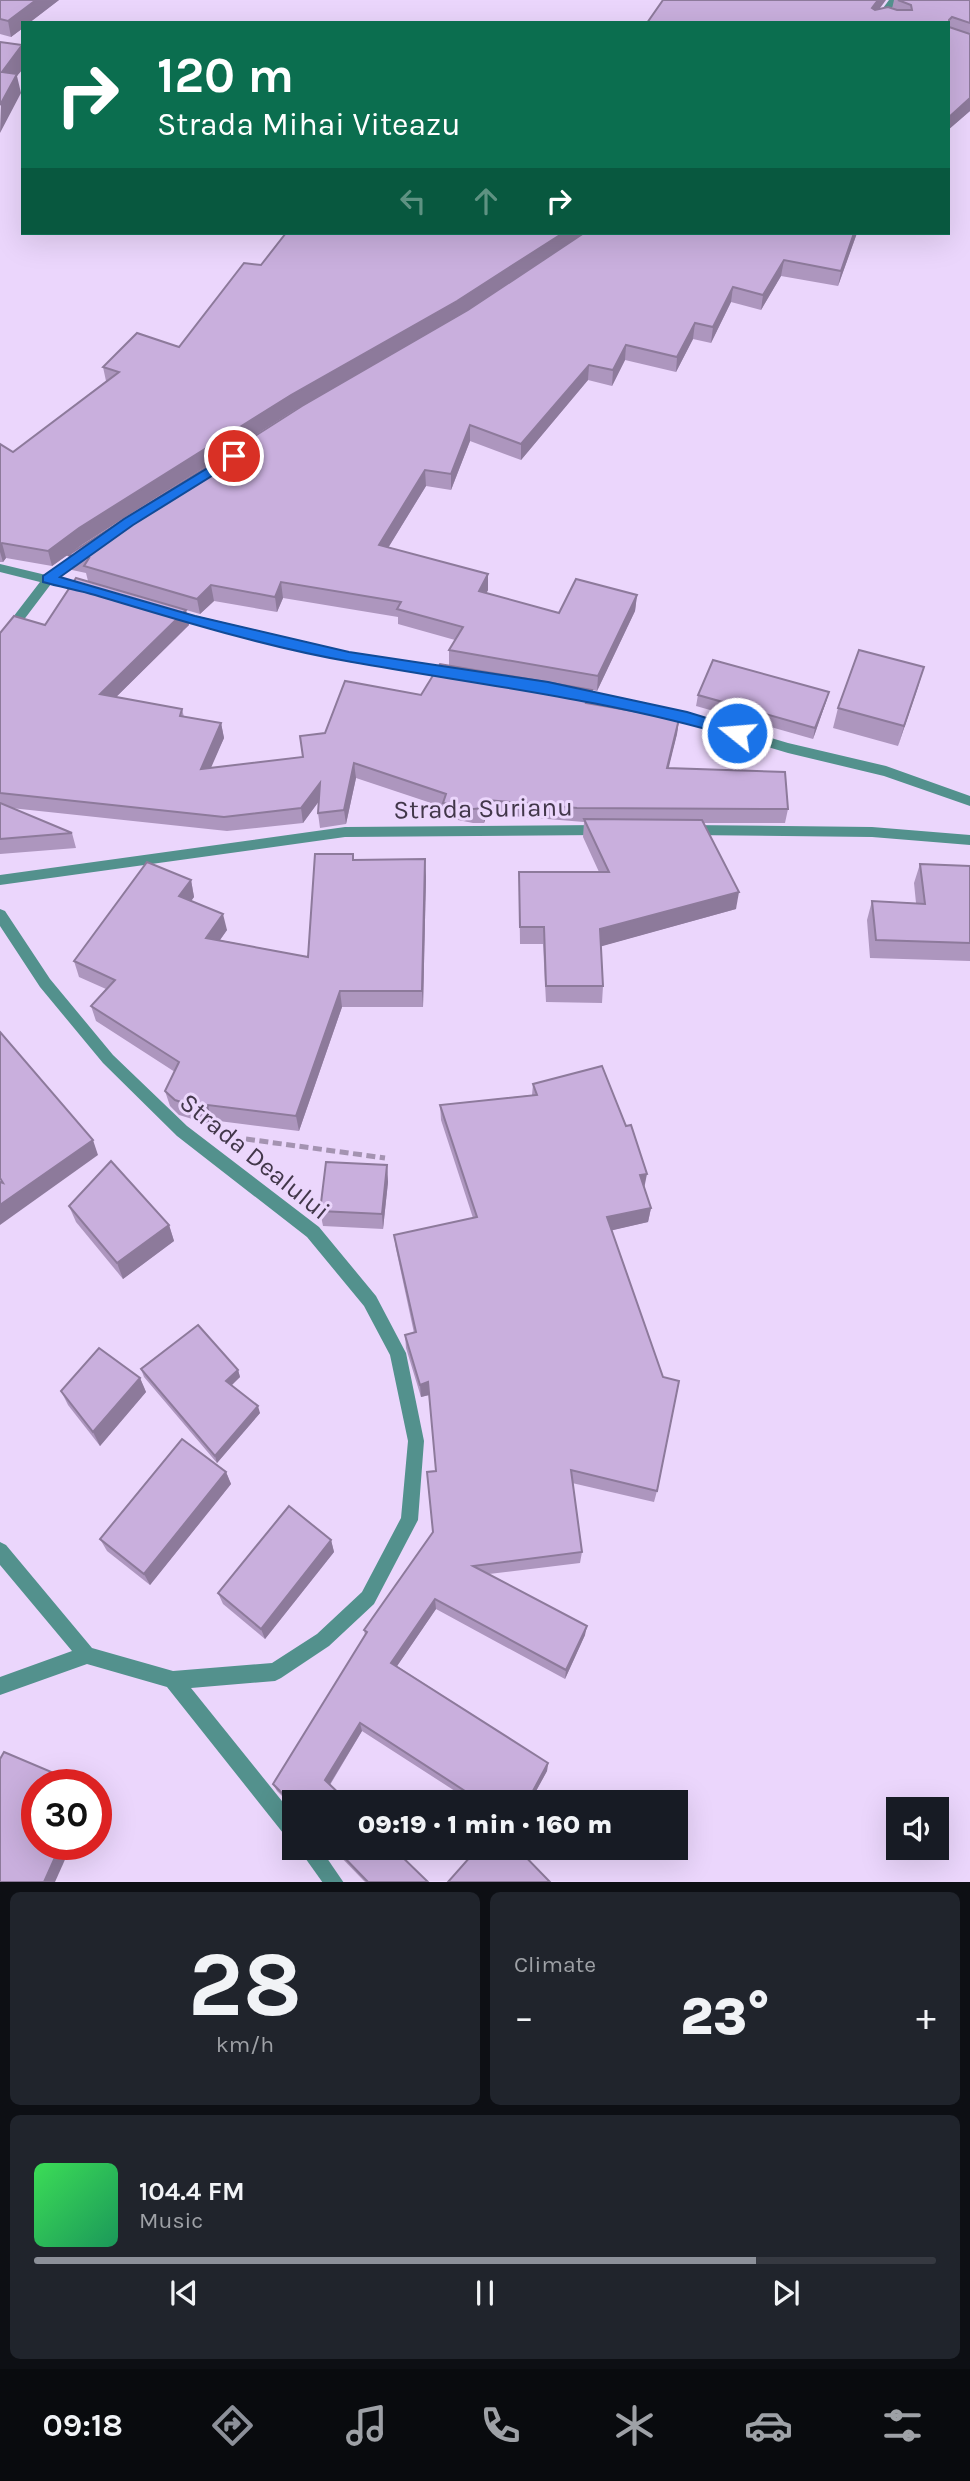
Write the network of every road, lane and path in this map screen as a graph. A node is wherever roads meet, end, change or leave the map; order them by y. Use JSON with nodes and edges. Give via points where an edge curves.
{"nodes":[{"id":1,"x":894,"y":0,"type":"edge"},
{"id":2,"x":880,"y":19,"type":"edge"},
{"id":3,"x":893,"y":19,"type":"edge"},
{"id":4,"x":98,"y":542,"type":"edge"},
{"id":5,"x":0,"y":568,"type":"edge"},
{"id":6,"x":48,"y":579,"type":"junction"},
{"id":7,"x":105,"y":593,"type":"edge"},
{"id":8,"x":156,"y":609,"type":"edge"},
{"id":9,"x":0,"y":643,"type":"edge"},
{"id":10,"x":468,"y":675,"type":"edge"},
{"id":11,"x":561,"y":690,"type":"edge"},
{"id":12,"x":970,"y":801,"type":"edge"},
{"id":13,"x":622,"y":829,"type":"edge"},
{"id":14,"x":676,"y":830,"type":"edge"},
{"id":15,"x":970,"y":840,"type":"edge"},
{"id":16,"x":0,"y":880,"type":"edge"},
{"id":17,"x":0,"y":915,"type":"edge"},
{"id":18,"x":236,"y":1138,"type":"dead end"},
{"id":19,"x":385,"y":1158,"type":"dead end"},
{"id":20,"x":0,"y":1551,"type":"edge"},
{"id":21,"x":87,"y":1655,"type":"junction"},
{"id":22,"x":173,"y":1680,"type":"junction"},
{"id":23,"x":0,"y":1686,"type":"edge"},
{"id":24,"x":282,"y":1816,"type":"edge"},
{"id":25,"x":318,"y":1860,"type":"edge"},
{"id":26,"x":335,"y":1882,"type":"edge"}],
"edges":[{"from":1,"to":2,"type":"street"},
{"from":2,"to":3,"type":"street"},
{"from":4,"to":6,"type":"street"},
{"from":5,"to":6,"type":"street"},
{"from":6,"to":7,"type":"street"},
{"from":6,"to":9,"type":"street"},
{"from":8,"to":10,"type":"street","via":[[349,657]]},
{"from":11,"to":12,"type":"street","via":[[886,771]]},
{"from":13,"to":16,"type":"street","name":"Strada Surianu","via":[[345,832]]},
{"from":14,"to":15,"type":"street","via":[[872,832]]},
{"from":17,"to":22,"type":"street","name":"Strada Dealului","via":[[45,983],[108,1059],[182,1131],[313,1232],[370,1301],[398,1353],[416,1441],[409,1520],[368,1598],[323,1640],[275,1672]]},
{"from":18,"to":19,"type":"path"},
{"from":20,"to":21,"type":"street"},
{"from":21,"to":22,"type":"street","name":"Strada Dealului"},
{"from":21,"to":23,"type":"street"},
{"from":22,"to":24,"type":"street"},
{"from":25,"to":26,"type":"street"}]}
